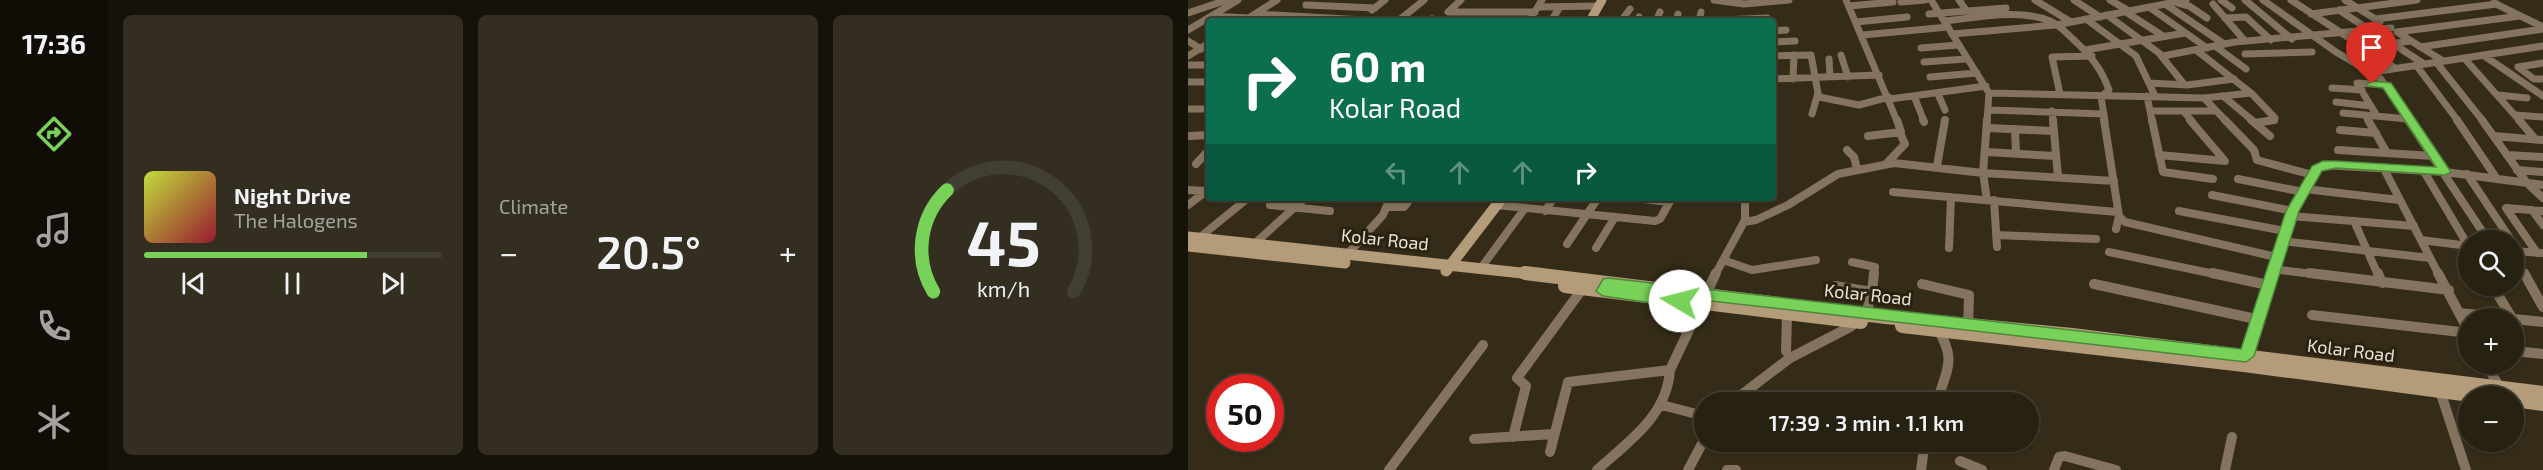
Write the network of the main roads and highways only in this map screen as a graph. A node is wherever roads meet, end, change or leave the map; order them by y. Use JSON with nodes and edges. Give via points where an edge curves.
{"nodes":[{"id":1,"x":1600,"y":3,"type":"edge"},
{"id":2,"x":1592,"y":18,"type":"edge"},
{"id":3,"x":1499,"y":201,"type":"edge"},
{"id":4,"x":1192,"y":241,"type":"edge"},
{"id":5,"x":1447,"y":269,"type":"junction"},
{"id":6,"x":1606,"y":287,"type":"junction"},
{"id":7,"x":1701,"y":299,"type":"junction"},
{"id":8,"x":1862,"y":318,"type":"junction"},
{"id":9,"x":2245,"y":361,"type":"junction"},
{"id":10,"x":2458,"y":387,"type":"edge"},
{"id":11,"x":2458,"y":393,"type":"edge"},
{"id":12,"x":2524,"y":393,"type":"edge"},
{"id":13,"x":2543,"y":393,"type":"edge"},
{"id":14,"x":2524,"y":401,"type":"edge"},
{"id":15,"x":2543,"y":404,"type":"edge"}],
"edges":[{"from":1,"to":2,"type":"main road"},
{"from":3,"to":5,"type":"main road"},
{"from":4,"to":5,"type":"main road","name":"Kolar Road"},
{"from":5,"to":6,"type":"main road","name":"Kolar Road","via":[[1583,288]]},
{"from":5,"to":6,"type":"main road","name":"Kolar Road","via":[[1481,268]]},
{"from":6,"to":7,"type":"main road","name":"Kolar Road"},
{"from":7,"to":8,"type":"main road","name":"Kolar Road"},
{"from":7,"to":8,"type":"main road","name":"Kolar Road","via":[[1787,315]]},
{"from":8,"to":9,"type":"main road","name":"Kolar Road"},
{"from":9,"to":10,"type":"main road","name":"Kolar Road"},
{"from":9,"to":11,"type":"main road","name":"Kolar Road"},
{"from":12,"to":13,"type":"main road","name":"Kolar Road"},
{"from":14,"to":15,"type":"main road"}]}
